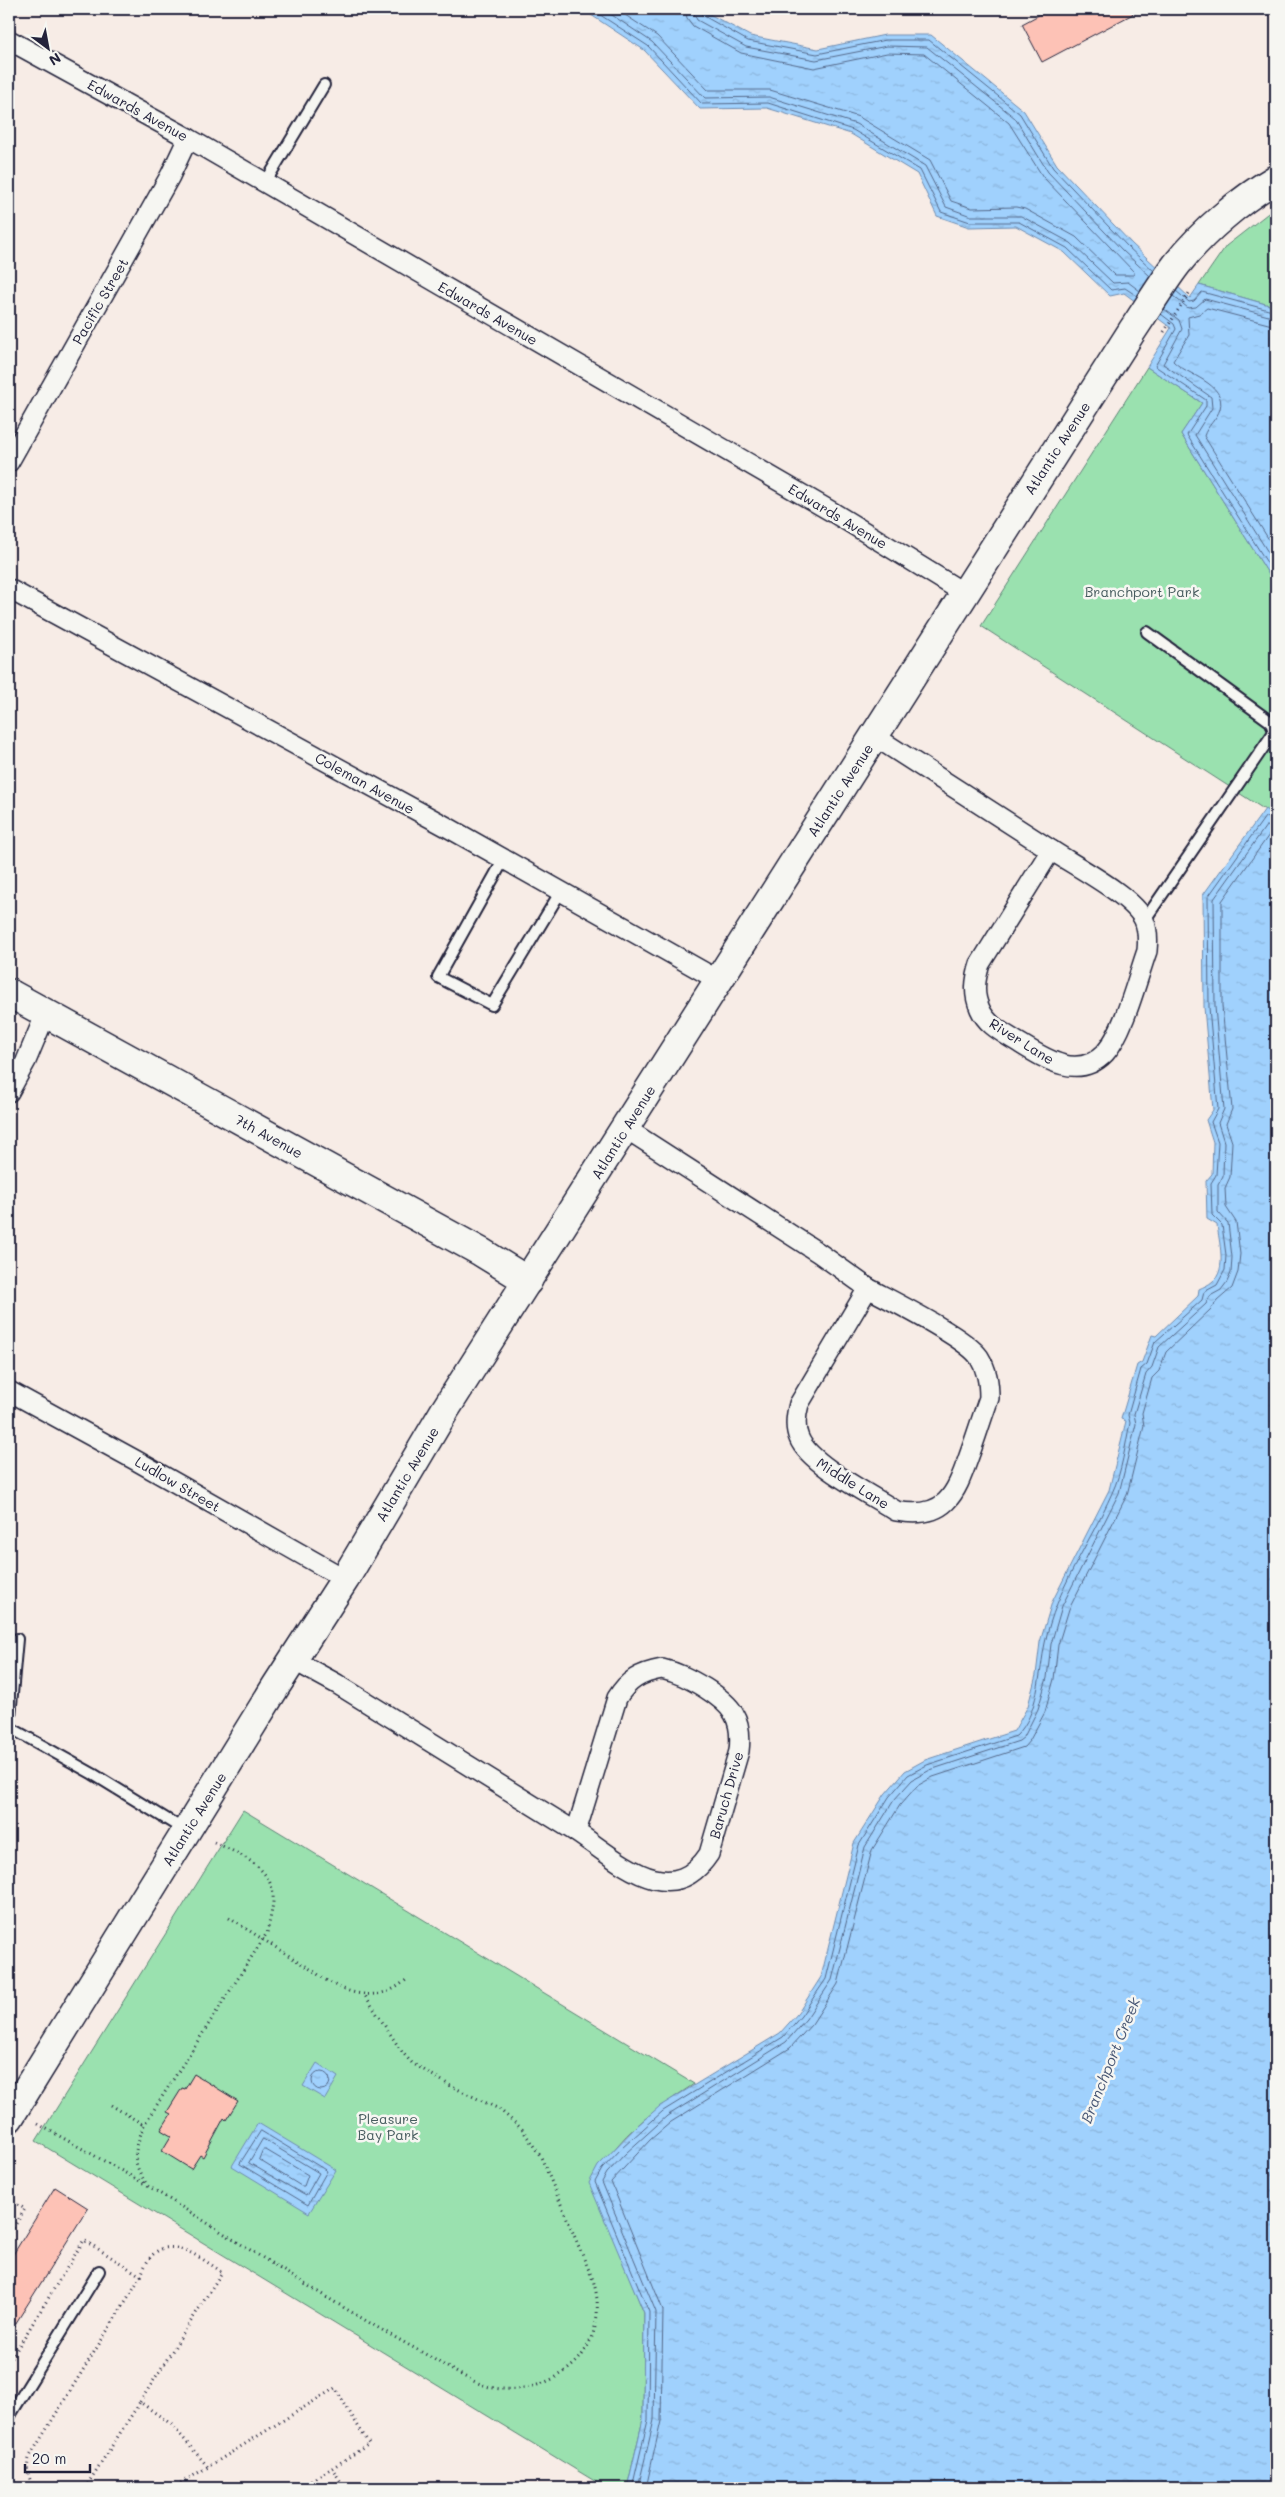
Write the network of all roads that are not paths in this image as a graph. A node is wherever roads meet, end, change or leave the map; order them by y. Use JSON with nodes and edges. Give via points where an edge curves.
{"nodes":[{"id":1,"x":9,"y":40,"type":"edge"},
{"id":2,"x":324,"y":85,"type":"dead end"},
{"id":3,"x":188,"y":138,"type":"junction"},
{"id":4,"x":1276,"y":179,"type":"edge"},
{"id":5,"x":265,"y":183,"type":"junction"},
{"id":6,"x":9,"y":462,"type":"edge"},
{"id":7,"x":9,"y":589,"type":"edge"},
{"id":8,"x":964,"y":593,"type":"junction"},
{"id":9,"x":1147,"y":632,"type":"dead end"},
{"id":10,"x":1275,"y":729,"type":"edge"},
{"id":11,"x":874,"y":736,"type":"junction"},
{"id":12,"x":1051,"y":850,"type":"junction"},
{"id":13,"x":504,"y":859,"type":"junction"},
{"id":14,"x":561,"y":891,"type":"junction"},
{"id":15,"x":1144,"y":921,"type":"junction"},
{"id":16,"x":718,"y":980,"type":"junction"},
{"id":17,"x":9,"y":993,"type":"edge"},
{"id":18,"x":46,"y":1013,"type":"junction"},
{"id":19,"x":9,"y":1092,"type":"edge"},
{"id":20,"x":625,"y":1128,"type":"junction"},
{"id":21,"x":528,"y":1281,"type":"junction"},
{"id":22,"x":868,"y":1288,"type":"junction"},
{"id":23,"x":9,"y":1391,"type":"edge"},
{"id":24,"x":345,"y":1579,"type":"junction"},
{"id":25,"x":17,"y":1639,"type":"dead end"},
{"id":26,"x":292,"y":1660,"type":"junction"},
{"id":27,"x":187,"y":1832,"type":"junction"},
{"id":28,"x":576,"y":1832,"type":"junction"},
{"id":29,"x":13,"y":2102,"type":"edge"},
{"id":30,"x":99,"y":2270,"type":"dead end"},
{"id":31,"x":9,"y":2417,"type":"edge"}],
"edges":[{"from":1,"to":3,"type":"street","name":"Edwards Avenue"},
{"from":2,"to":5,"type":"lane"},
{"from":3,"to":5,"type":"street","name":"Edwards Avenue"},
{"from":3,"to":6,"type":"street","name":"Pacific Street","via":[[170,176]]},
{"from":4,"to":8,"type":"street","name":"Atlantic Avenue","via":[[1212,227],[1183,279],[1144,313]]},
{"from":5,"to":8,"type":"street","name":"Edwards Avenue","via":[[834,513]]},
{"from":7,"to":13,"type":"street","name":"Coleman Avenue"},
{"from":8,"to":11,"type":"street","name":"Atlantic Avenue"},
{"from":9,"to":10,"type":"lane","via":[[1271,722]]},
{"from":10,"to":15,"type":"lane"},
{"from":11,"to":12,"type":"street","name":"River Lane"},
{"from":11,"to":16,"type":"street","name":"Atlantic Avenue"},
{"from":12,"to":15,"type":"street","name":"River Lane","via":[[1129,900]]},
{"from":12,"to":15,"type":"street","name":"River Lane","via":[[980,964],[975,979],[975,995],[988,1023],[1051,1062],[1073,1066],[1091,1062],[1104,1054],[1116,1039],[1147,951]]},
{"from":13,"to":14,"type":"street","name":"Coleman Avenue"},
{"from":13,"to":14,"type":"lane","via":[[438,977],[492,1005]]},
{"from":14,"to":16,"type":"street","name":"Coleman Avenue"},
{"from":16,"to":20,"type":"street","name":"Atlantic Avenue"},
{"from":17,"to":18,"type":"street","name":"7th Avenue"},
{"from":18,"to":19,"type":"street"},
{"from":18,"to":21,"type":"street","name":"7th Avenue"},
{"from":20,"to":21,"type":"street","name":"Atlantic Avenue"},
{"from":20,"to":22,"type":"street","name":"Middle Lane"},
{"from":21,"to":24,"type":"street","name":"Atlantic Avenue","via":[[445,1410]]},
{"from":22,"to":22,"type":"street","name":"Middle Lane","via":[[966,1345],[978,1355],[989,1382],[989,1398],[958,1488],[940,1507],[926,1512],[896,1511],[813,1458],[798,1437],[795,1418],[798,1404]]},
{"from":23,"to":24,"type":"street","name":"Ludlow Street"},
{"from":24,"to":26,"type":"street","name":"Atlantic Avenue"},
{"from":25,"to":27,"type":"lane","via":[[9,1727]]},
{"from":26,"to":27,"type":"street","name":"Atlantic Avenue"},
{"from":26,"to":28,"type":"street","name":"Baruch Drive","via":[[337,1684]]},
{"from":27,"to":29,"type":"street","name":"Atlantic Avenue"},
{"from":28,"to":28,"type":"street","name":"Baruch Drive","via":[[644,1878],[674,1881],[695,1871],[709,1854],[740,1751],[738,1721],[731,1707],[681,1673],[662,1669],[636,1676],[617,1698]]},
{"from":30,"to":31,"type":"lane"}]}
